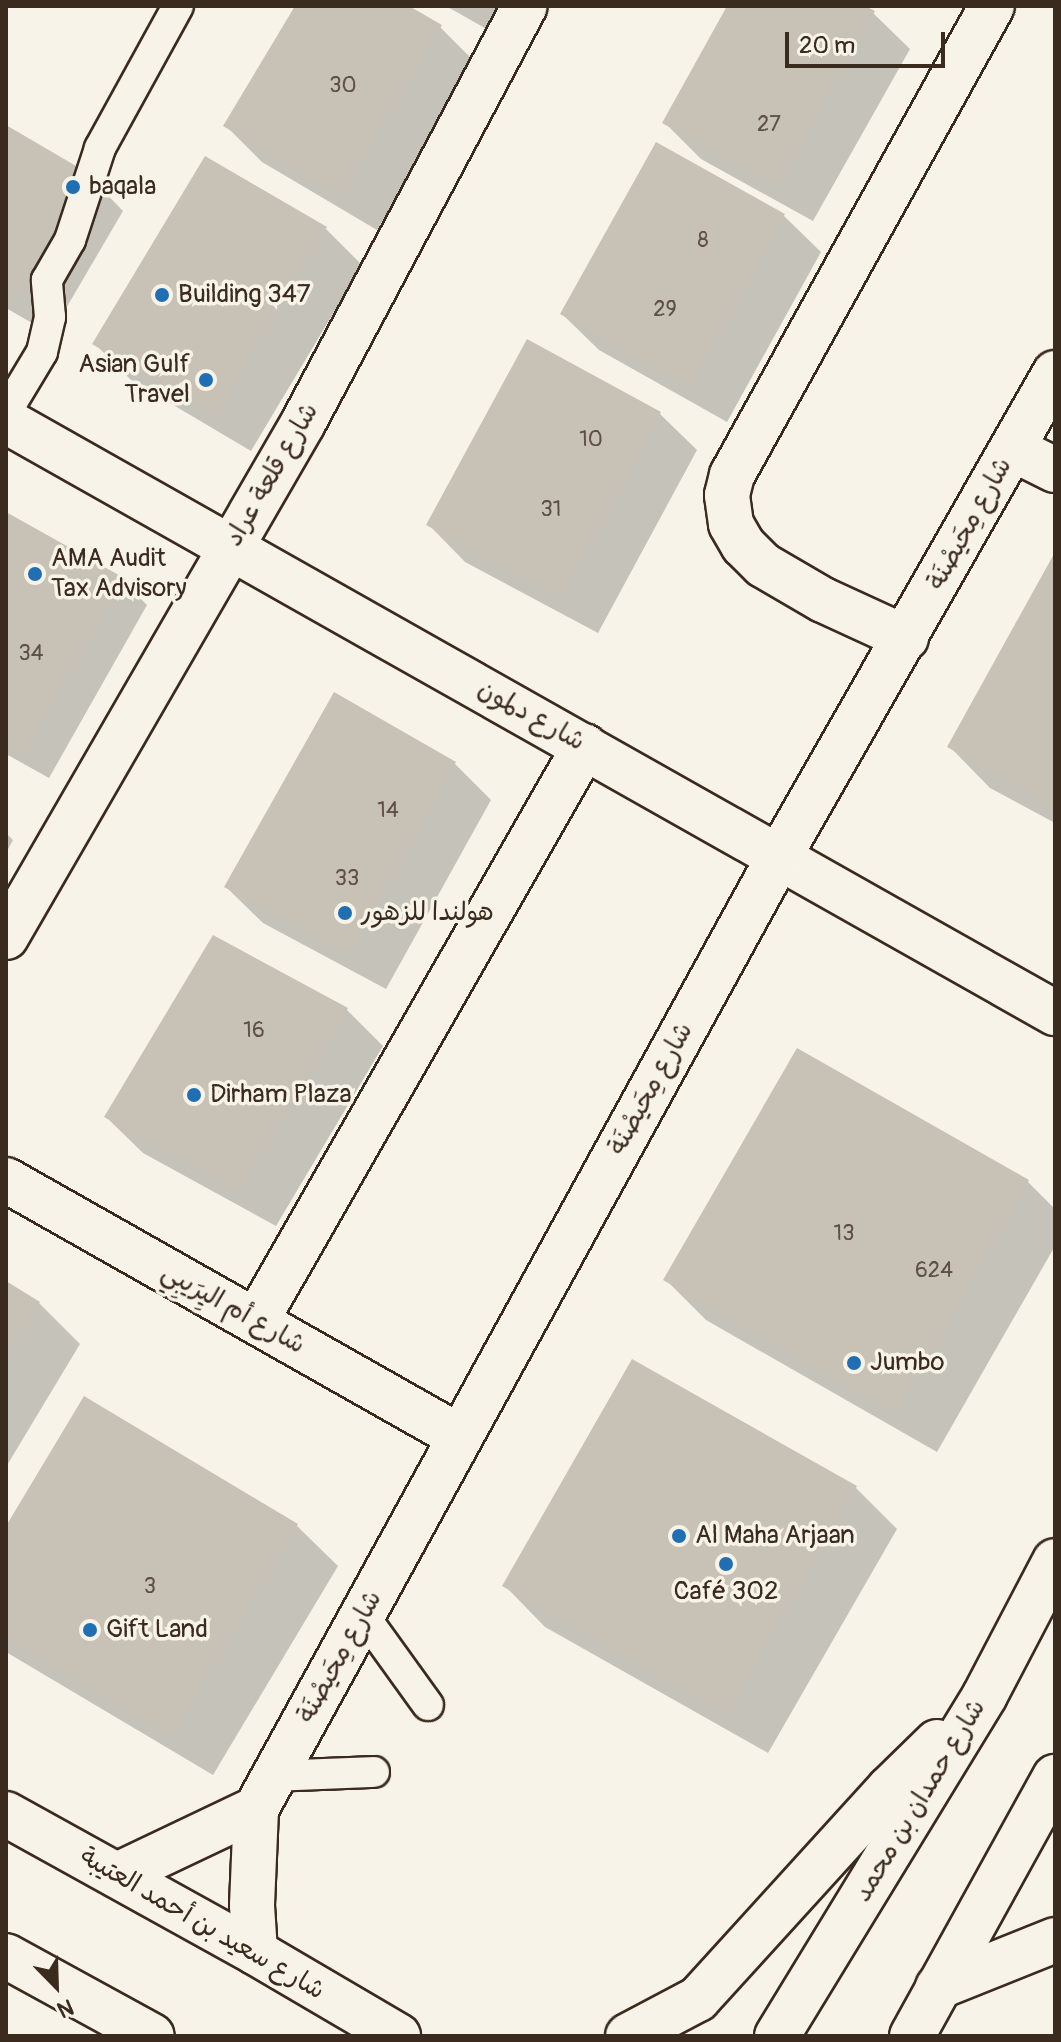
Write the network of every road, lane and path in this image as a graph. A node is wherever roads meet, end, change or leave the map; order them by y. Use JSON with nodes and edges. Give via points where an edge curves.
{"nodes":[{"id":1,"x":178,"y":6,"type":"edge"},
{"id":2,"x":525,"y":6,"type":"edge"},
{"id":3,"x":992,"y":6,"type":"edge"},
{"id":4,"x":1055,"y":373,"type":"edge"},
{"id":5,"x":6,"y":412,"type":"edge"},
{"id":6,"x":6,"y":421,"type":"edge"},
{"id":7,"x":1013,"y":449,"type":"junction"},
{"id":8,"x":1055,"y":470,"type":"edge"},
{"id":9,"x":231,"y":547,"type":"junction"},
{"id":10,"x":906,"y":638,"type":"junction"},
{"id":11,"x":585,"y":746,"type":"junction"},
{"id":12,"x":780,"y":855,"type":"junction"},
{"id":13,"x":6,"y":937,"type":"edge"},
{"id":14,"x":1055,"y":1013,"type":"edge"},
{"id":15,"x":6,"y":1180,"type":"edge"},
{"id":16,"x":256,"y":1321,"type":"junction"},
{"id":17,"x":460,"y":1437,"type":"junction"},
{"id":18,"x":1055,"y":1561,"type":"edge"},
{"id":19,"x":363,"y":1615,"type":"junction"},
{"id":20,"x":985,"y":1695,"type":"junction"},
{"id":21,"x":428,"y":1705,"type":"dead end"},
{"id":22,"x":374,"y":1772,"type":"dead end"},
{"id":23,"x":1055,"y":1777,"type":"edge"},
{"id":24,"x":265,"y":1792,"type":"junction"},
{"id":25,"x":6,"y":1814,"type":"edge"},
{"id":26,"x":117,"y":1875,"type":"junction"},
{"id":27,"x":1055,"y":1940,"type":"edge"},
{"id":28,"x":255,"y":1952,"type":"junction"},
{"id":29,"x":6,"y":1956,"type":"edge"},
{"id":30,"x":925,"y":2016,"type":"edge"},
{"id":31,"x":152,"y":2036,"type":"edge"},
{"id":32,"x":398,"y":2036,"type":"edge"},
{"id":33,"x":628,"y":2036,"type":"edge"},
{"id":34,"x":777,"y":2036,"type":"edge"}],
"edges":[{"from":1,"to":5,"type":"lane","via":[[100,148],[70,240],[47,280],[50,317],[45,343]]},
{"from":2,"to":9,"type":"street","name":"شارع قلعة عراد","via":[[303,423]]},
{"from":3,"to":10,"type":"street","via":[[732,475],[727,495],[731,524],[763,565]]},
{"from":4,"to":7,"type":"street","name":"شارع مِحَيصْنَة"},
{"from":6,"to":9,"type":"street","name":"شارع دلمون"},
{"from":7,"to":8,"type":"street"},
{"from":7,"to":10,"type":"street","name":"شارع مِحَيصْنَة"},
{"from":9,"to":11,"type":"street","name":"شارع دلمون"},
{"from":9,"to":13,"type":"street","name":"شارع قلعة عراد"},
{"from":10,"to":12,"type":"street","name":"شارع مِحَيصْنَة"},
{"from":11,"to":12,"type":"street","name":"شارع دلمون"},
{"from":11,"to":16,"type":"street"},
{"from":12,"to":14,"type":"street","name":"شارع دلمون"},
{"from":12,"to":17,"type":"street","name":"شارع مِحَيصْنَة"},
{"from":15,"to":16,"type":"street","name":"شارع أم اليِرَيبِي"},
{"from":16,"to":17,"type":"street","name":"شارع أم اليِرَيبِي"},
{"from":17,"to":19,"type":"street","name":"شارع مِحَيصْنَة"},
{"from":18,"to":20,"type":"street","name":"شارع حمدان بن محمد"},
{"from":19,"to":21,"type":"lane"},
{"from":19,"to":24,"type":"street","name":"شارع مِحَيصْنَة"},
{"from":20,"to":33,"type":"street","via":[[889,1789],[698,1999]]},
{"from":20,"to":34,"type":"street","name":"شارع حمدان بن محمد"},
{"from":22,"to":24,"type":"lane"},
{"from":23,"to":30,"type":"street"},
{"from":24,"to":26,"type":"street"},
{"from":24,"to":28,"type":"street","name":"شارع مِحَيصْنَة","via":[[252,1892]]},
{"from":25,"to":26,"type":"street","name":"شارع سعيد بن أحمد العتيبة"},
{"from":26,"to":28,"type":"street","name":"شارع سعيد بن أحمد العتيبة"},
{"from":27,"to":30,"type":"street"},
{"from":28,"to":32,"type":"street","name":"شارع سعيد بن أحمد العتيبة"},
{"from":29,"to":31,"type":"street"}]}
